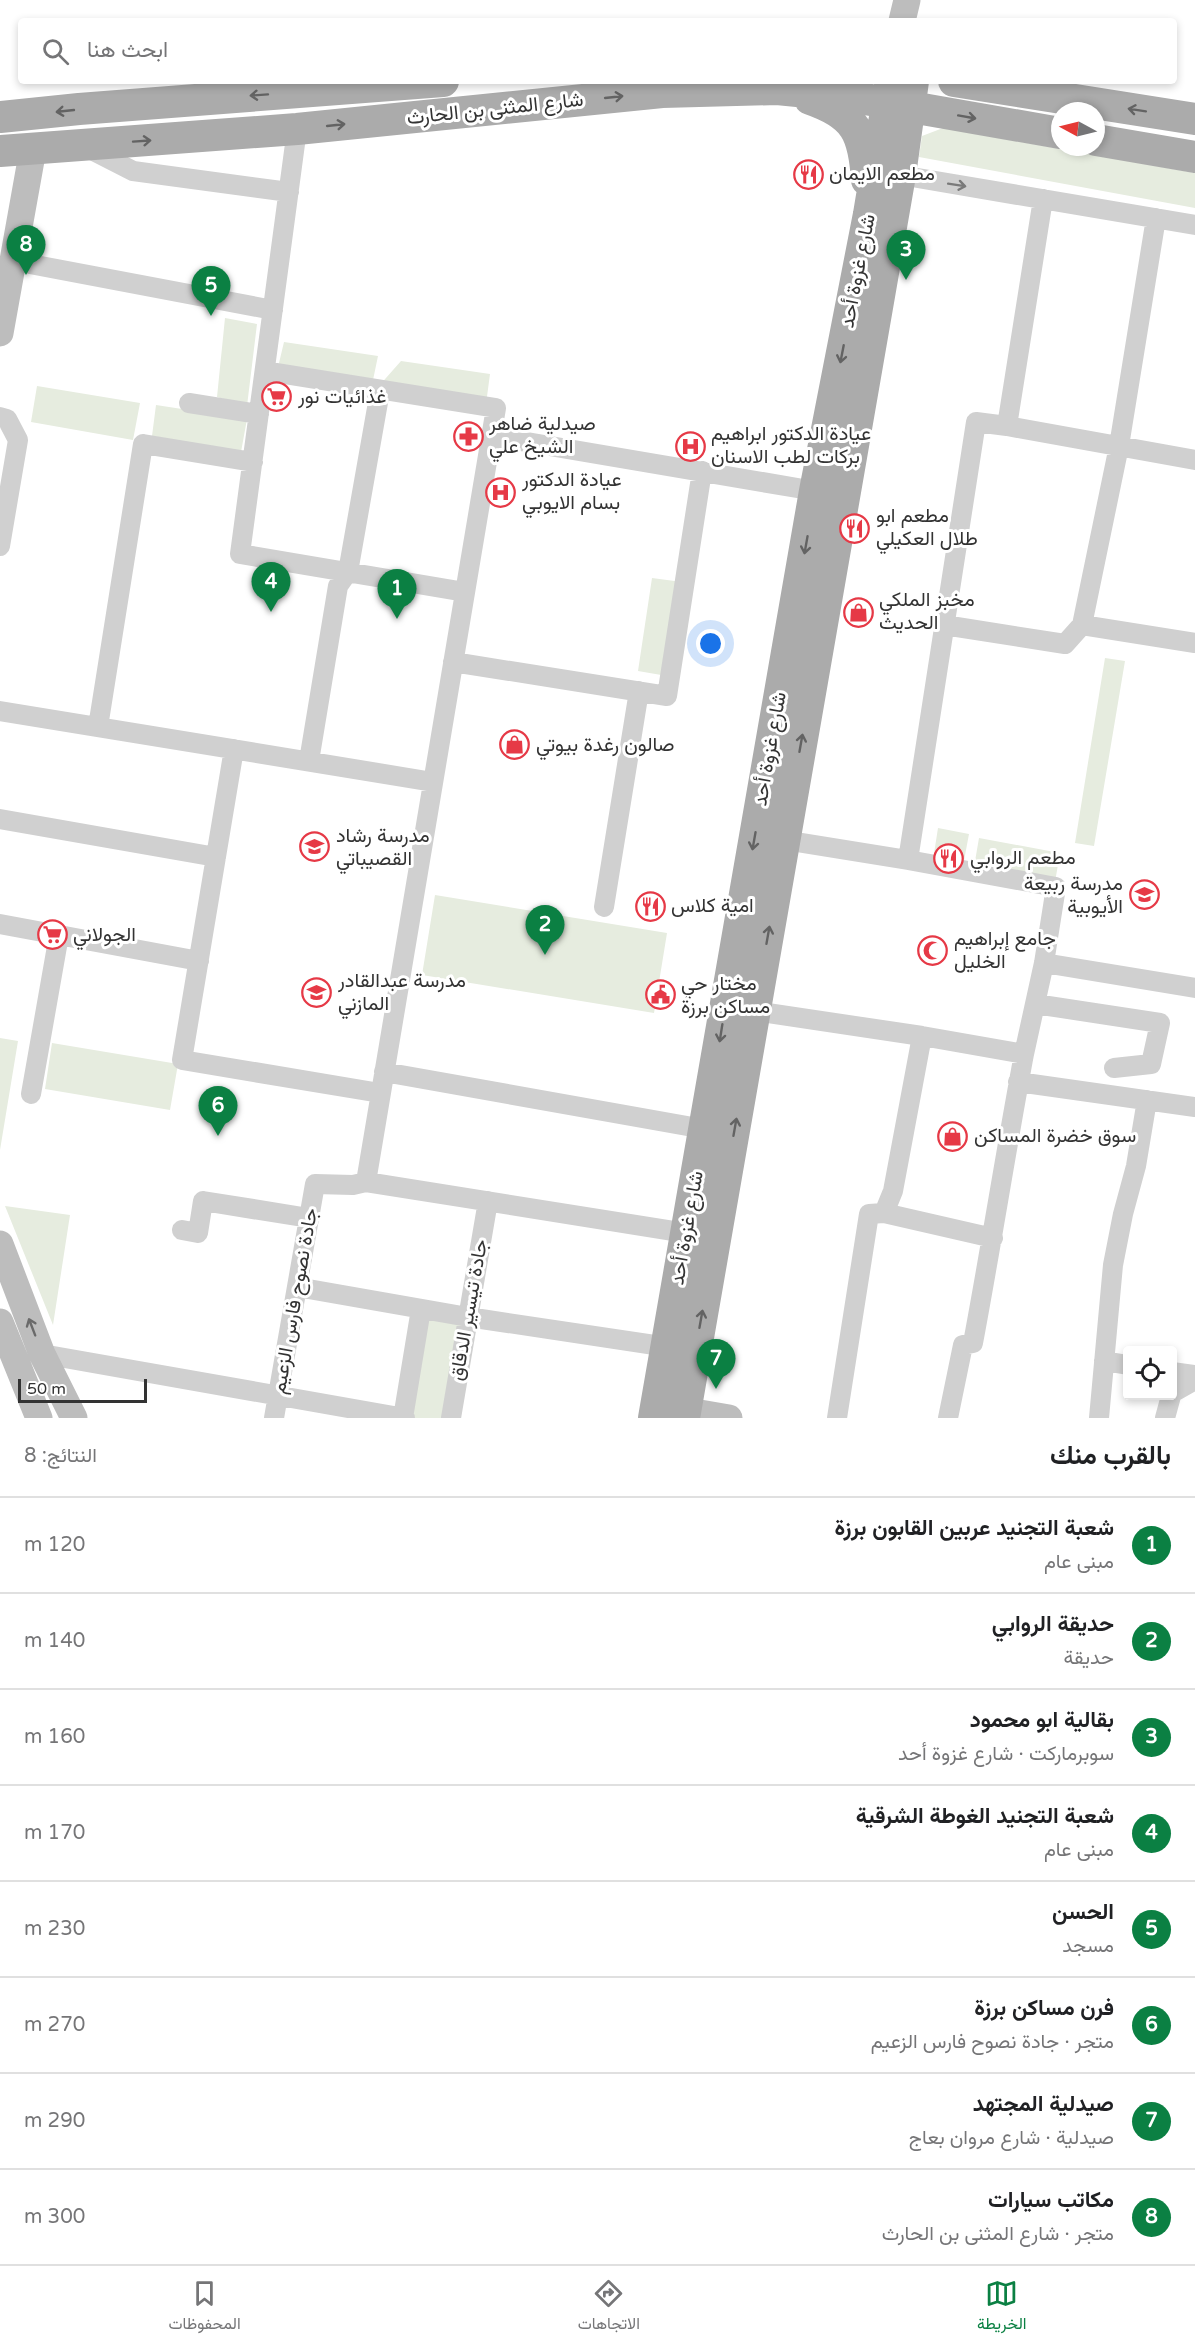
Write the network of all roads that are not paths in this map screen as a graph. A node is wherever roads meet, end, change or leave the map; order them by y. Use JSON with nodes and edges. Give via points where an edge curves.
{"nodes":[{"id":1,"x":907,"y":0,"type":"edge"},
{"id":2,"x":922,"y":0,"type":"edge"},
{"id":3,"x":903,"y":18,"type":"edge"},
{"id":4,"x":920,"y":18,"type":"edge"},
{"id":5,"x":406,"y":84,"type":"edge"},
{"id":6,"x":973,"y":84,"type":"edge"},
{"id":7,"x":777,"y":89,"type":"junction"},
{"id":8,"x":900,"y":93,"type":"edge"},
{"id":9,"x":0,"y":117,"type":"edge"},
{"id":10,"x":1195,"y":119,"type":"edge"},
{"id":11,"x":297,"y":129,"type":"junction"},
{"id":12,"x":1051,"y":132,"type":"edge"},
{"id":13,"x":1105,"y":142,"type":"edge"},
{"id":14,"x":82,"y":145,"type":"junction"},
{"id":15,"x":33,"y":149,"type":"junction"},
{"id":16,"x":0,"y":151,"type":"edge"},
{"id":17,"x":1195,"y":158,"type":"edge"},
{"id":18,"x":900,"y":175,"type":"junction"},
{"id":19,"x":289,"y":192,"type":"junction"},
{"id":20,"x":1043,"y":199,"type":"junction"},
{"id":21,"x":869,"y":214,"type":"junction"},
{"id":22,"x":1156,"y":218,"type":"junction"},
{"id":23,"x":1195,"y":225,"type":"edge"},
{"id":24,"x":14,"y":261,"type":"junction"},
{"id":25,"x":273,"y":310,"type":"junction"},
{"id":26,"x":0,"y":333,"type":"edge"},
{"id":27,"x":265,"y":371,"type":"junction"},
{"id":28,"x":380,"y":391,"type":"junction"},
{"id":29,"x":189,"y":403,"type":"dead end"},
{"id":30,"x":259,"y":414,"type":"junction"},
{"id":31,"x":0,"y":417,"type":"edge"},
{"id":32,"x":1007,"y":426,"type":"junction"},
{"id":33,"x":491,"y":436,"type":"junction"},
{"id":34,"x":1119,"y":446,"type":"junction"},
{"id":35,"x":1195,"y":460,"type":"edge"},
{"id":36,"x":253,"y":462,"type":"junction"},
{"id":37,"x":702,"y":471,"type":"junction"},
{"id":38,"x":815,"y":490,"type":"junction"},
{"id":39,"x":0,"y":546,"type":"edge"},
{"id":40,"x":348,"y":572,"type":"junction"},
{"id":41,"x":465,"y":592,"type":"junction"},
{"id":42,"x":944,"y":625,"type":"junction"},
{"id":43,"x":1082,"y":625,"type":"junction"},
{"id":44,"x":1195,"y":643,"type":"edge"},
{"id":45,"x":453,"y":662,"type":"junction"},
{"id":46,"x":639,"y":692,"type":"junction"},
{"id":47,"x":0,"y":711,"type":"edge"},
{"id":48,"x":98,"y":727,"type":"junction"},
{"id":49,"x":234,"y":749,"type":"junction"},
{"id":50,"x":309,"y":762,"type":"junction"},
{"id":51,"x":433,"y":782,"type":"junction"},
{"id":52,"x":0,"y":819,"type":"edge"},
{"id":53,"x":784,"y":840,"type":"junction"},
{"id":54,"x":216,"y":857,"type":"junction"},
{"id":55,"x":908,"y":861,"type":"junction"},
{"id":56,"x":604,"y":907,"type":"dead end"},
{"id":57,"x":0,"y":924,"type":"edge"},
{"id":58,"x":59,"y":935,"type":"junction"},
{"id":59,"x":199,"y":961,"type":"junction"},
{"id":60,"x":1044,"y":963,"type":"junction"},
{"id":61,"x":1195,"y":988,"type":"edge"},
{"id":62,"x":1035,"y":1004,"type":"junction"},
{"id":63,"x":754,"y":1011,"type":"junction"},
{"id":64,"x":922,"y":1036,"type":"junction"},
{"id":65,"x":1024,"y":1054,"type":"junction"},
{"id":66,"x":1114,"y":1068,"type":"dead end"},
{"id":67,"x":384,"y":1072,"type":"junction"},
{"id":68,"x":1018,"y":1082,"type":"junction"},
{"id":69,"x":381,"y":1093,"type":"junction"},
{"id":70,"x":31,"y":1094,"type":"dead end"},
{"id":71,"x":1147,"y":1100,"type":"junction"},
{"id":72,"x":1195,"y":1107,"type":"edge"},
{"id":73,"x":705,"y":1129,"type":"junction"},
{"id":74,"x":366,"y":1182,"type":"junction"},
{"id":75,"x":488,"y":1202,"type":"junction"},
{"id":76,"x":884,"y":1213,"type":"junction"},
{"id":77,"x":309,"y":1218,"type":"junction"},
{"id":78,"x":182,"y":1230,"type":"dead end"},
{"id":79,"x":686,"y":1233,"type":"junction"},
{"id":80,"x":993,"y":1238,"type":"junction"},
{"id":81,"x":0,"y":1244,"type":"edge"},
{"id":82,"x":297,"y":1287,"type":"junction"},
{"id":83,"x":421,"y":1309,"type":"junction"},
{"id":84,"x":468,"y":1317,"type":"junction"},
{"id":85,"x":0,"y":1322,"type":"edge"},
{"id":86,"x":668,"y":1347,"type":"junction"},
{"id":87,"x":5,"y":1350,"type":"edge"},
{"id":88,"x":42,"y":1354,"type":"junction"},
{"id":89,"x":1104,"y":1361,"type":"junction"},
{"id":90,"x":1123,"y":1364,"type":"edge"},
{"id":91,"x":1177,"y":1373,"type":"edge"},
{"id":92,"x":1195,"y":1375,"type":"edge"},
{"id":93,"x":1195,"y":1380,"type":"edge"},
{"id":94,"x":1177,"y":1391,"type":"edge"},
{"id":95,"x":278,"y":1396,"type":"junction"},
{"id":96,"x":1170,"y":1400,"type":"edge"},
{"id":97,"x":670,"y":1413,"type":"edge"},
{"id":98,"x":39,"y":1418,"type":"edge"},
{"id":99,"x":74,"y":1418,"type":"edge"},
{"id":100,"x":274,"y":1418,"type":"edge"},
{"id":101,"x":404,"y":1418,"type":"edge"},
{"id":102,"x":451,"y":1418,"type":"edge"},
{"id":103,"x":729,"y":1418,"type":"edge"},
{"id":104,"x":837,"y":1418,"type":"edge"},
{"id":105,"x":948,"y":1418,"type":"edge"},
{"id":106,"x":1099,"y":1418,"type":"edge"},
{"id":107,"x":1165,"y":1418,"type":"edge"}],
"edges":[{"from":1,"to":3,"type":"main road"},
{"from":2,"to":4,"type":"main road"},
{"from":5,"to":9,"type":"main road","name":"شارع المثنى بن الحارث","one_way":true},
{"from":10,"to":6,"type":"main road","one_way":true},
{"from":7,"to":8,"type":"main road","name":"شارع المثنى بن الحارث","via":[[848,96]]},
{"from":11,"to":7,"type":"main road","name":"شارع المثنى بن الحارث","one_way":true,"via":[[662,92]]},
{"from":7,"to":21,"type":"main road","via":[[834,107],[862,139]]},
{"from":8,"to":12,"type":"main road","name":"شارع المثنى بن الحارث","one_way":true},
{"from":8,"to":18,"type":"main road","name":"شارع غزوة أحد"},
{"from":8,"to":21,"type":"main road","name":"شارع غزوة أحد"},
{"from":14,"to":11,"type":"main road","name":"شارع المثنى بن الحارث","one_way":true},
{"from":11,"to":19,"type":"street"},
{"from":13,"to":17,"type":"main road"},
{"from":14,"to":15,"type":"main road","name":"شارع المثنى بن الحارث"},
{"from":14,"to":19,"type":"street","via":[[133,171]]},
{"from":15,"to":16,"type":"main road","name":"شارع المثنى بن الحارث"},
{"from":15,"to":24,"type":"main road"},
{"from":18,"to":20,"type":"street","one_way":true},
{"from":53,"to":18,"type":"main road","name":"شارع غزوة أحد","one_way":true},
{"from":19,"to":25,"type":"street"},
{"from":20,"to":22,"type":"street"},
{"from":20,"to":32,"type":"street"},
{"from":21,"to":38,"type":"main road","name":"شارع غزوة أحد","one_way":true},
{"from":22,"to":23,"type":"street"},
{"from":22,"to":34,"type":"street"},
{"from":24,"to":25,"type":"street"},
{"from":24,"to":26,"type":"main road"},
{"from":25,"to":27,"type":"street"},
{"from":27,"to":28,"type":"street"},
{"from":27,"to":30,"type":"street"},
{"from":28,"to":33,"type":"street","via":[[496,408]]},
{"from":28,"to":40,"type":"street"},
{"from":29,"to":30,"type":"street"},
{"from":30,"to":36,"type":"street"},
{"from":31,"to":39,"type":"street","via":[[7,419],[18,440]]},
{"from":32,"to":34,"type":"street"},
{"from":32,"to":42,"type":"street","via":[[976,422]]},
{"from":33,"to":37,"type":"street"},
{"from":33,"to":41,"type":"street"},
{"from":34,"to":35,"type":"street"},
{"from":34,"to":43,"type":"street"},
{"from":36,"to":40,"type":"street","via":[[240,554]]},
{"from":36,"to":48,"type":"street","via":[[143,444]]},
{"from":37,"to":38,"type":"street"},
{"from":37,"to":46,"type":"street","via":[[667,696]]},
{"from":38,"to":73,"type":"main road","name":"شارع غزوة أحد","one_way":true},
{"from":40,"to":41,"type":"street"},
{"from":40,"to":50,"type":"street","via":[[338,586]]},
{"from":41,"to":45,"type":"street"},
{"from":42,"to":43,"type":"street","via":[[1065,644]]},
{"from":42,"to":55,"type":"street"},
{"from":43,"to":44,"type":"street"},
{"from":45,"to":46,"type":"street"},
{"from":45,"to":51,"type":"street"},
{"from":46,"to":56,"type":"street"},
{"from":47,"to":48,"type":"street"},
{"from":48,"to":49,"type":"street"},
{"from":49,"to":50,"type":"street"},
{"from":49,"to":54,"type":"street"},
{"from":50,"to":51,"type":"street"},
{"from":51,"to":67,"type":"street"},
{"from":52,"to":54,"type":"street"},
{"from":53,"to":55,"type":"street"},
{"from":63,"to":53,"type":"main road","name":"شارع غزوة أحد","one_way":true},
{"from":54,"to":59,"type":"street"},
{"from":55,"to":60,"type":"street","via":[[1056,887]]},
{"from":57,"to":58,"type":"street"},
{"from":58,"to":59,"type":"street"},
{"from":58,"to":70,"type":"street"},
{"from":59,"to":69,"type":"street","via":[[182,1060]]},
{"from":60,"to":61,"type":"street"},
{"from":60,"to":62,"type":"street"},
{"from":62,"to":65,"type":"street"},
{"from":62,"to":66,"type":"street","via":[[1160,1023],[1150,1064]]},
{"from":63,"to":64,"type":"street"},
{"from":97,"to":63,"type":"main road","name":"شارع غزوة أحد","one_way":true},
{"from":64,"to":65,"type":"street"},
{"from":64,"to":76,"type":"street","via":[[892,1191]]},
{"from":65,"to":68,"type":"street"},
{"from":67,"to":69,"type":"street"},
{"from":67,"to":73,"type":"street"},
{"from":68,"to":71,"type":"street"},
{"from":68,"to":80,"type":"street"},
{"from":69,"to":74,"type":"street"},
{"from":71,"to":72,"type":"street"},
{"from":71,"to":89,"type":"street","via":[[1113,1265]]},
{"from":73,"to":79,"type":"main road","name":"شارع غزوة أحد"},
{"from":74,"to":75,"type":"street"},
{"from":74,"to":77,"type":"street","name":"جادة نصوح فارس الزعيم","via":[[315,1184]]},
{"from":75,"to":79,"type":"street"},
{"from":75,"to":84,"type":"street","name":"جادة تيسير الدقاق"},
{"from":76,"to":80,"type":"street"},
{"from":76,"to":104,"type":"street","via":[[869,1214]]},
{"from":77,"to":78,"type":"street","via":[[203,1201],[198,1233]]},
{"from":77,"to":82,"type":"street","name":"جادة نصوح فارس الزعيم"},
{"from":79,"to":86,"type":"main road","name":"شارع غزوة أحد"},
{"from":80,"to":105,"type":"street","via":[[973,1343],[963,1345]]},
{"from":88,"to":81,"type":"main road","one_way":true},
{"from":82,"to":83,"type":"street"},
{"from":82,"to":95,"type":"street","name":"جادة نصوح فارس الزعيم"},
{"from":83,"to":84,"type":"street"},
{"from":83,"to":101,"type":"street"},
{"from":84,"to":86,"type":"street"},
{"from":84,"to":102,"type":"street","name":"جادة تيسير الدقاق"},
{"from":85,"to":87,"type":"main road"},
{"from":86,"to":97,"type":"main road","name":"شارع غزوة أحد"},
{"from":87,"to":98,"type":"main road"},
{"from":88,"to":95,"type":"street"},
{"from":88,"to":99,"type":"main road"},
{"from":89,"to":90,"type":"street"},
{"from":89,"to":106,"type":"street"},
{"from":91,"to":92,"type":"street"},
{"from":93,"to":94,"type":"street"},
{"from":95,"to":100,"type":"street","name":"جادة نصوح فارس الزعيم"},
{"from":95,"to":101,"type":"street"},
{"from":96,"to":107,"type":"street"},
{"from":97,"to":103,"type":"main road"}]}
